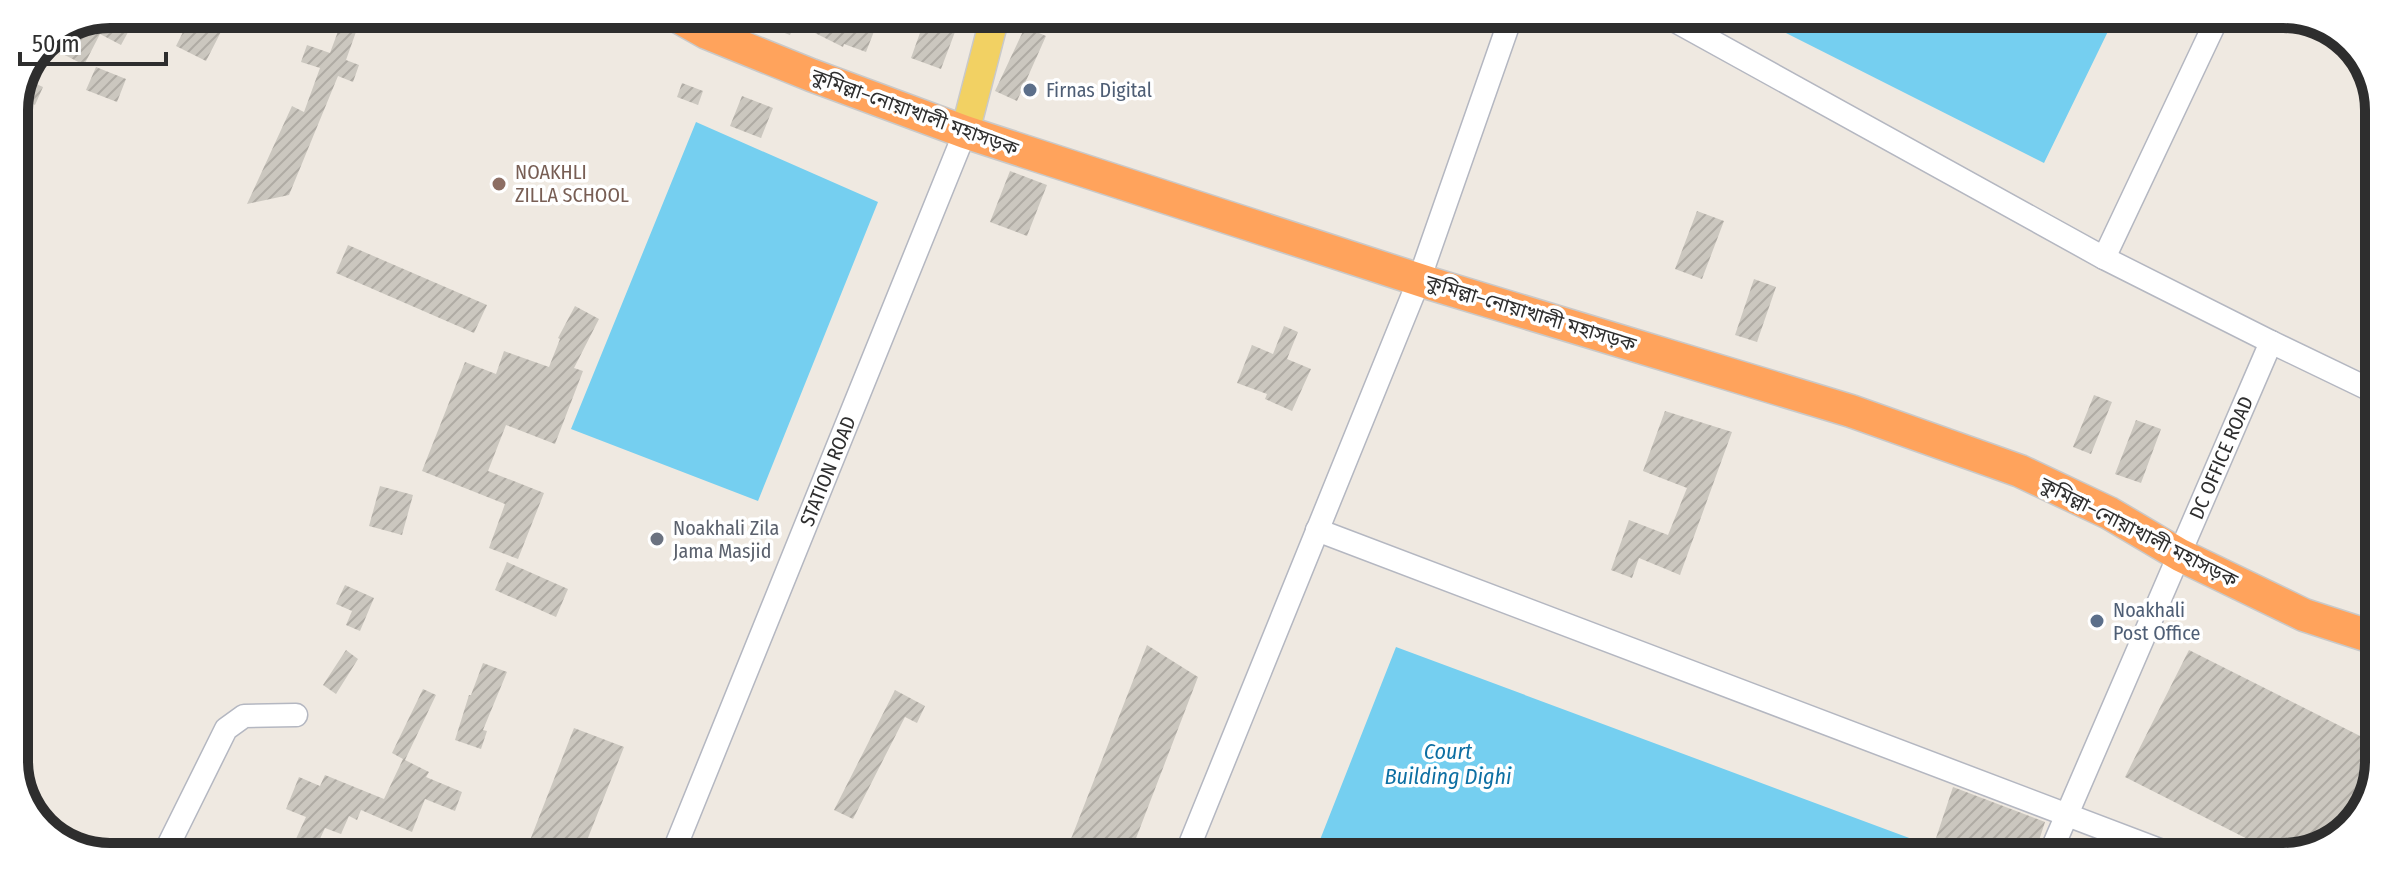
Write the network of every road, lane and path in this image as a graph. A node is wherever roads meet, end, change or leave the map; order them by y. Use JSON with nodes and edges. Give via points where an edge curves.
{"nodes":[{"id":1,"x":698,"y":28,"type":"edge"},
{"id":2,"x":992,"y":28,"type":"edge"},
{"id":3,"x":1507,"y":28,"type":"edge"},
{"id":4,"x":1688,"y":28,"type":"edge"},
{"id":5,"x":2213,"y":28,"type":"edge"},
{"id":6,"x":965,"y":132,"type":"junction"},
{"id":7,"x":2104,"y":258,"type":"junction"},
{"id":8,"x":1419,"y":280,"type":"junction"},
{"id":9,"x":2271,"y":342,"type":"junction"},
{"id":10,"x":2365,"y":387,"type":"edge"},
{"id":11,"x":1317,"y":530,"type":"junction"},
{"id":12,"x":2180,"y":555,"type":"junction"},
{"id":13,"x":2365,"y":635,"type":"edge"},
{"id":14,"x":296,"y":715,"type":"dead end"},
{"id":15,"x":2068,"y":813,"type":"junction"},
{"id":16,"x":169,"y":843,"type":"edge"},
{"id":17,"x":677,"y":843,"type":"edge"},
{"id":18,"x":1190,"y":843,"type":"edge"},
{"id":19,"x":2055,"y":843,"type":"edge"},
{"id":20,"x":2143,"y":843,"type":"edge"}],
"edges":[{"from":1,"to":6,"type":"highway","name":"কুমিল্লা–নোয়াখালী মহাসড়ক"},
{"from":2,"to":6,"type":"main road"},
{"from":3,"to":8,"type":"street"},
{"from":4,"to":7,"type":"street"},
{"from":5,"to":7,"type":"street"},
{"from":6,"to":8,"type":"highway","name":"কুমিল্লা–নোয়াখালী মহাসড়ক"},
{"from":6,"to":17,"type":"street","name":"STATION ROAD"},
{"from":7,"to":9,"type":"street"},
{"from":8,"to":11,"type":"street"},
{"from":8,"to":12,"type":"highway","name":"কুমিল্লা–নোয়াখালী মহাসড়ক","via":[[1851,411],[2020,471],[2109,513]]},
{"from":9,"to":10,"type":"street"},
{"from":9,"to":12,"type":"street","name":"DC OFFICE ROAD"},
{"from":11,"to":15,"type":"street"},
{"from":11,"to":18,"type":"street"},
{"from":12,"to":13,"type":"highway","name":"কুমিল্লা–নোয়াখালী মহাসড়ক","via":[[2304,615]]},
{"from":12,"to":15,"type":"street","name":"DC OFFICE ROAD"},
{"from":14,"to":16,"type":"street","via":[[244,716],[226,729]]},
{"from":15,"to":19,"type":"street","name":"DC OFFICE ROAD"},
{"from":15,"to":20,"type":"street"}]}
